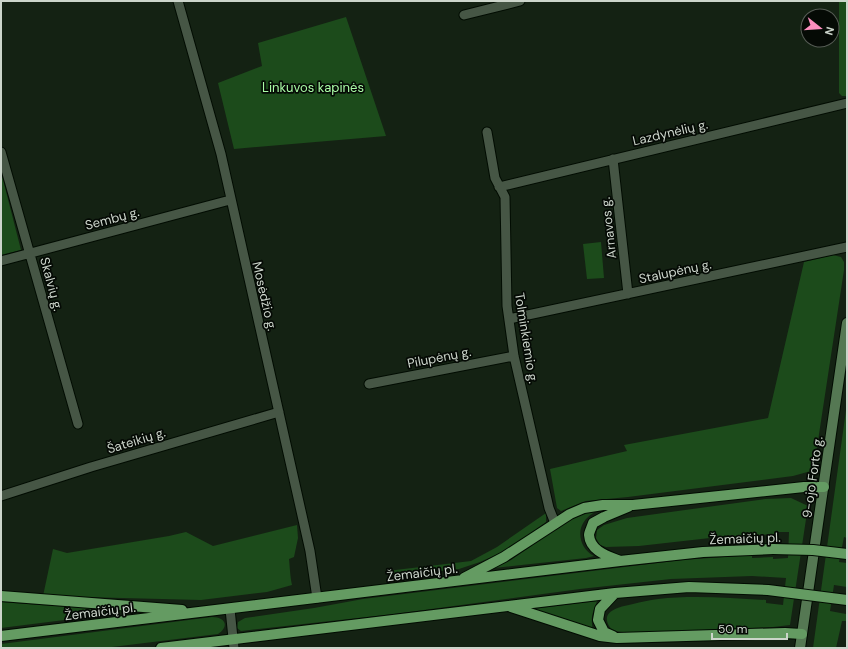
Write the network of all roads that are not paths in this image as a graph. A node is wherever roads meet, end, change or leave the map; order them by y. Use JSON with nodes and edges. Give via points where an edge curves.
{"nodes":[{"id":1,"x":178,"y":1,"type":"edge"},
{"id":2,"x":520,"y":1,"type":"edge"},
{"id":3,"x":464,"y":15,"type":"dead end"},
{"id":4,"x":847,"y":103,"type":"edge"},
{"id":5,"x":487,"y":132,"type":"dead end"},
{"id":6,"x":1,"y":152,"type":"edge"},
{"id":7,"x":613,"y":159,"type":"junction"},
{"id":8,"x":499,"y":187,"type":"junction"},
{"id":9,"x":230,"y":200,"type":"junction"},
{"id":10,"x":847,"y":247,"type":"edge"},
{"id":11,"x":30,"y":252,"type":"junction"},
{"id":12,"x":1,"y":260,"type":"edge"},
{"id":13,"x":628,"y":294,"type":"junction"},
{"id":14,"x":509,"y":319,"type":"junction"},
{"id":15,"x":847,"y":323,"type":"edge"},
{"id":16,"x":514,"y":356,"type":"junction"},
{"id":17,"x":369,"y":384,"type":"dead end"},
{"id":18,"x":279,"y":412,"type":"junction"},
{"id":19,"x":78,"y":424,"type":"dead end"},
{"id":20,"x":824,"y":488,"type":"junction"},
{"id":21,"x":1,"y":496,"type":"edge"},
{"id":22,"x":633,"y":505,"type":"junction"},
{"id":23,"x":555,"y":523,"type":"junction"},
{"id":24,"x":847,"y":554,"type":"edge"},
{"id":25,"x":620,"y":561,"type":"junction"},
{"id":26,"x":457,"y":581,"type":"junction"},
{"id":27,"x":615,"y":593,"type":"junction"},
{"id":28,"x":1,"y":596,"type":"edge"},
{"id":29,"x":317,"y":598,"type":"junction"},
{"id":30,"x":847,"y":600,"type":"edge"},
{"id":31,"x":508,"y":606,"type":"junction"},
{"id":32,"x":230,"y":609,"type":"junction"},
{"id":33,"x":204,"y":612,"type":"junction"},
{"id":34,"x":802,"y":634,"type":"junction"},
{"id":35,"x":1,"y":636,"type":"edge"},
{"id":36,"x":617,"y":638,"type":"junction"},
{"id":37,"x":234,"y":644,"type":"edge"},
{"id":38,"x":161,"y":648,"type":"edge"},
{"id":39,"x":206,"y":648,"type":"edge"},
{"id":40,"x":800,"y":648,"type":"edge"}],
"edges":[{"from":1,"to":9,"type":"street","name":"Mosėdžio g.","via":[[221,154]]},
{"from":2,"to":3,"type":"street"},
{"from":4,"to":7,"type":"street","name":"Lazdynėlių g."},
{"from":5,"to":8,"type":"street","name":"Tolminkiemio g."},
{"from":6,"to":11,"type":"street","name":"Skalvių g."},
{"from":7,"to":8,"type":"street","name":"Lazdynėlių g."},
{"from":7,"to":13,"type":"street","name":"Arnavos g."},
{"from":8,"to":14,"type":"street","name":"Tolminkiemio g.","via":[[505,197]]},
{"from":9,"to":11,"type":"street","name":"Sembų g."},
{"from":9,"to":18,"type":"street","name":"Mosėdžio g."},
{"from":10,"to":13,"type":"street","name":"Stalupėnų g."},
{"from":11,"to":12,"type":"street","name":"Sembų g."},
{"from":11,"to":19,"type":"street","name":"Skalvių g."},
{"from":13,"to":14,"type":"street","name":"Stalupėnų g."},
{"from":14,"to":16,"type":"street","name":"Tolminkiemio g."},
{"from":15,"to":20,"type":"main road","name":"9-ojo Forto g."},
{"from":16,"to":17,"type":"street","name":"Pilupėnų g."},
{"from":16,"to":23,"type":"street","name":"Tolminkiemio g.","via":[[549,508]]},
{"from":18,"to":21,"type":"street","name":"Šateikių g."},
{"from":18,"to":29,"type":"street","name":"Mosėdžio g.","via":[[310,551]]},
{"from":20,"to":22,"type":"main road","via":[[804,487]]},
{"from":20,"to":34,"type":"main road","name":"9-ojo Forto g."},
{"from":22,"to":23,"type":"main road","via":[[584,508]]},
{"from":22,"to":25,"type":"main road","via":[[593,523],[589,535],[592,545],[598,551]]},
{"from":23,"to":26,"type":"main road","via":[[504,557]]},
{"from":24,"to":25,"type":"main road","name":"Žemaičių pl.","bridge":true,"via":[[773,549],[703,552]]},
{"from":25,"to":26,"type":"main road","name":"Žemaičių pl."},
{"from":26,"to":29,"type":"main road","name":"Žemaičių pl."},
{"from":27,"to":30,"type":"main road","bridge":true,"via":[[689,587],[768,590]]},
{"from":27,"to":31,"type":"main road"},
{"from":27,"to":36,"type":"main road","via":[[600,609],[598,620],[604,632]]},
{"from":28,"to":33,"type":"main road"},
{"from":29,"to":32,"type":"main road","name":"Žemaičių pl."},
{"from":31,"to":36,"type":"main road","via":[[600,636]]},
{"from":31,"to":37,"type":"main road"},
{"from":32,"to":33,"type":"main road","name":"Žemaičių pl."},
{"from":32,"to":37,"type":"street"},
{"from":33,"to":35,"type":"main road","name":"Žemaičių pl."},
{"from":34,"to":36,"type":"main road"},
{"from":34,"to":40,"type":"main road","name":"9-ojo Forto g."},
{"from":37,"to":38,"type":"main road"},
{"from":37,"to":39,"type":"main road"}]}
